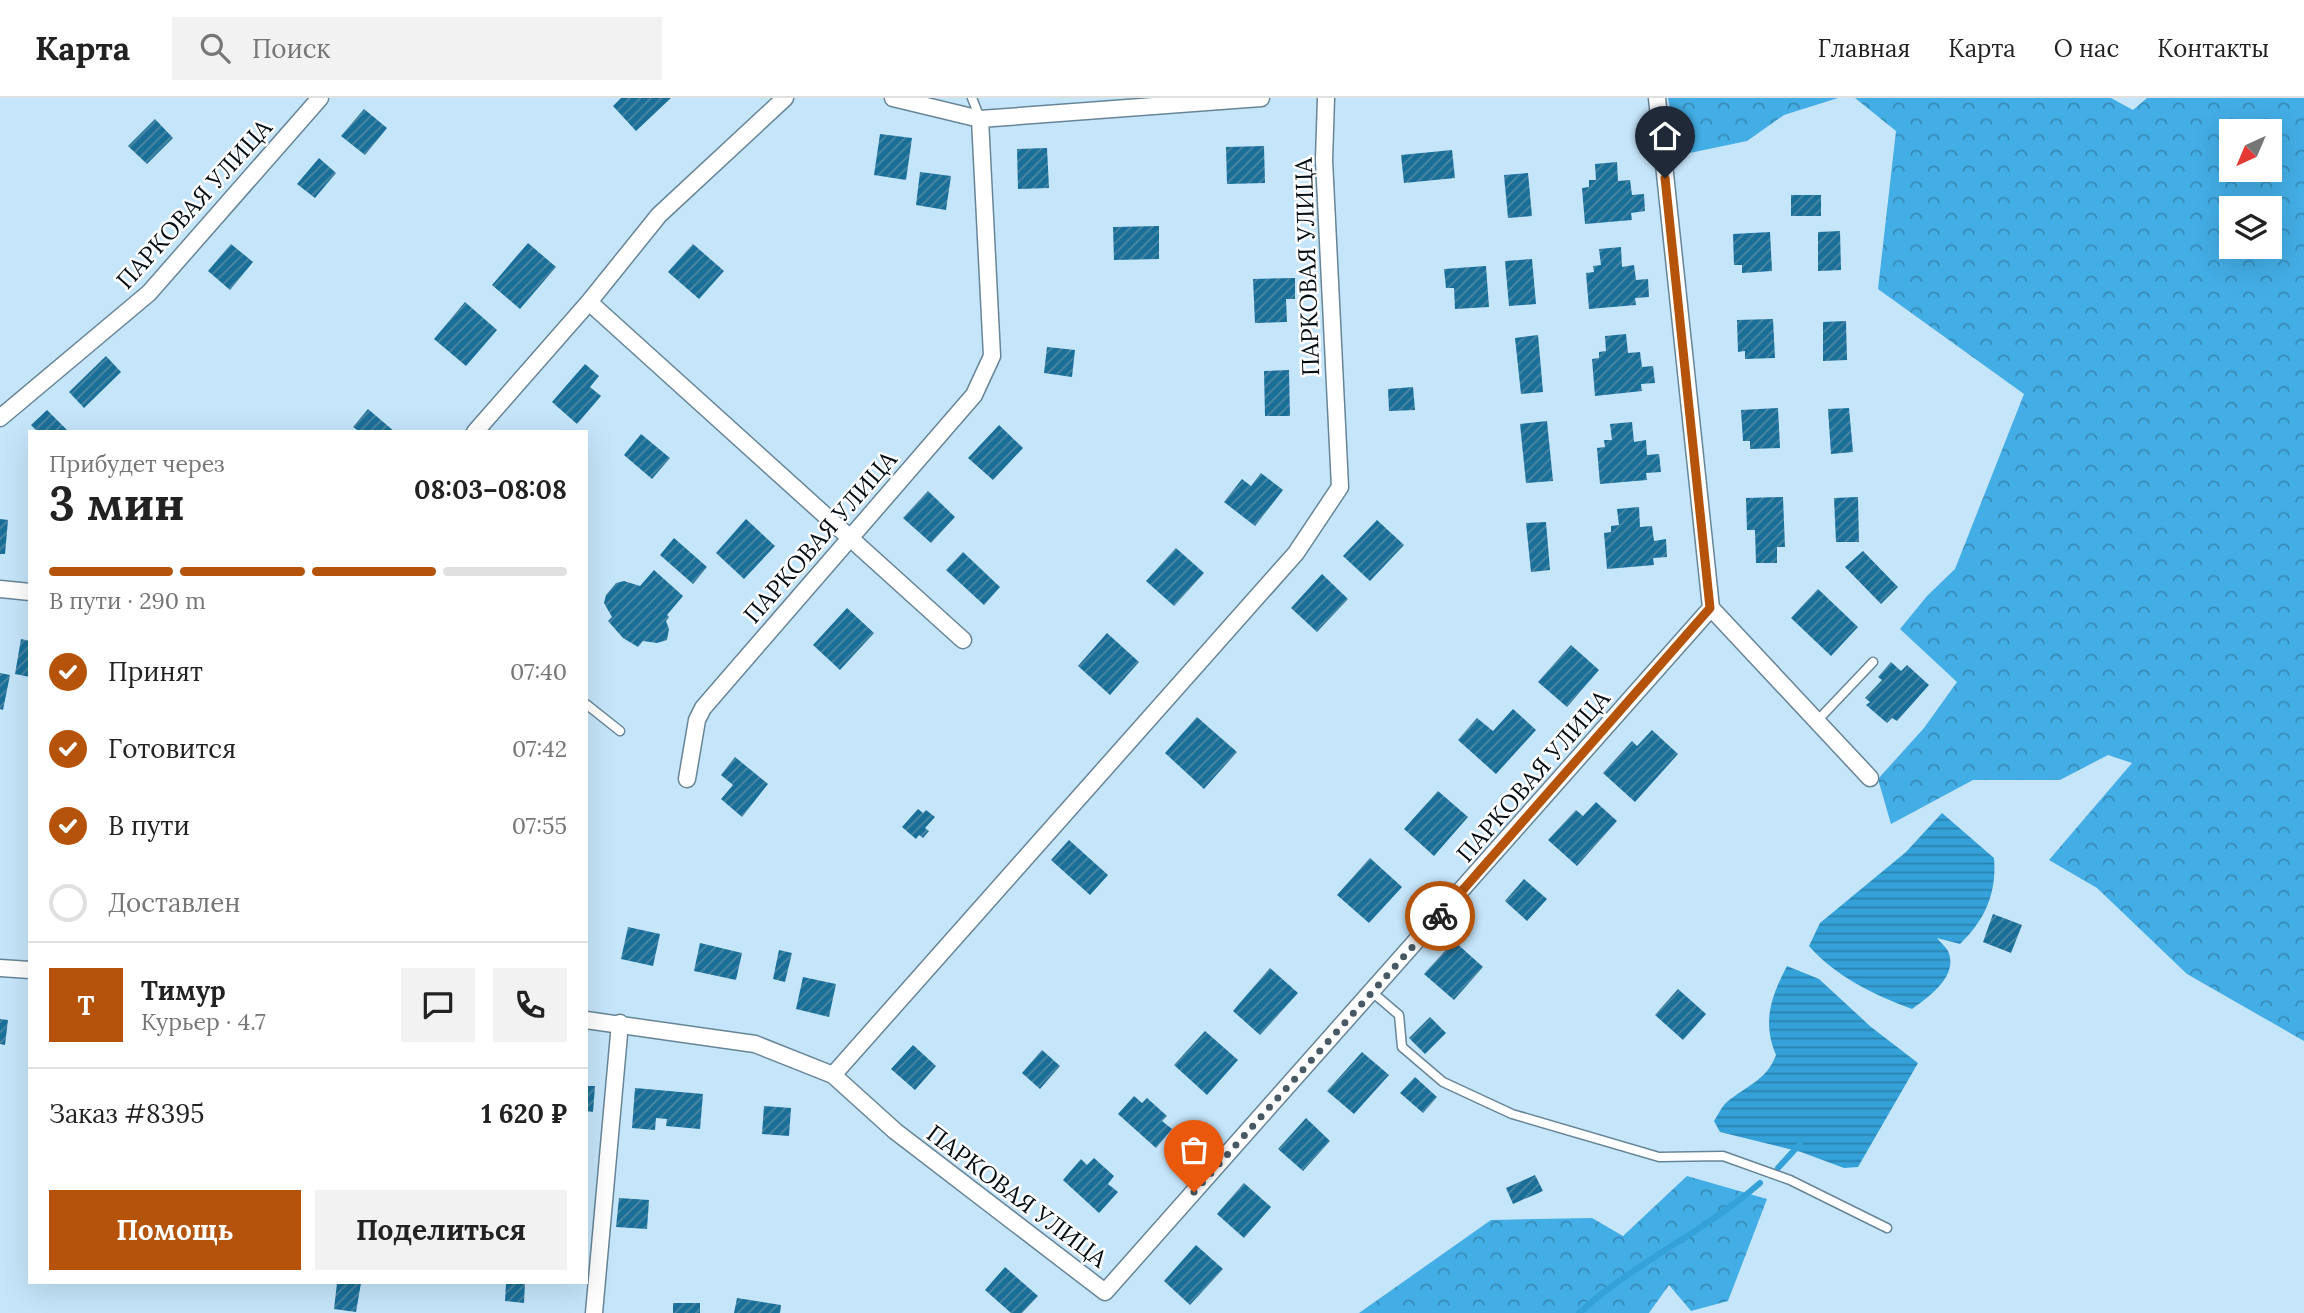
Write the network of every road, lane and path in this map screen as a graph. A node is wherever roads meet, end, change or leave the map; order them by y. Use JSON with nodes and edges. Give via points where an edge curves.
{"nodes":[{"id":1,"x":320,"y":98,"type":"edge"},
{"id":2,"x":785,"y":98,"type":"edge"},
{"id":3,"x":893,"y":98,"type":"edge"},
{"id":4,"x":972,"y":98,"type":"edge"},
{"id":5,"x":1261,"y":98,"type":"edge"},
{"id":6,"x":1325,"y":98,"type":"edge"},
{"id":7,"x":1657,"y":98,"type":"edge"},
{"id":8,"x":980,"y":119,"type":"junction"},
{"id":9,"x":589,"y":302,"type":"junction"},
{"id":10,"x":0,"y":418,"type":"edge"},
{"id":11,"x":477,"y":430,"type":"edge"},
{"id":12,"x":848,"y":539,"type":"junction"},
{"id":13,"x":0,"y":589,"type":"edge"},
{"id":14,"x":28,"y":592,"type":"edge"},
{"id":15,"x":1710,"y":608,"type":"junction"},
{"id":16,"x":963,"y":640,"type":"dead end"},
{"id":17,"x":1872,"y":662,"type":"dead end"},
{"id":18,"x":588,"y":706,"type":"edge"},
{"id":19,"x":1817,"y":721,"type":"junction"},
{"id":20,"x":620,"y":731,"type":"dead end"},
{"id":21,"x":1870,"y":778,"type":"dead end"},
{"id":22,"x":687,"y":779,"type":"dead end"},
{"id":23,"x":0,"y":968,"type":"edge"},
{"id":24,"x":28,"y":970,"type":"edge"},
{"id":25,"x":1372,"y":992,"type":"junction"},
{"id":26,"x":588,"y":1020,"type":"edge"},
{"id":27,"x":620,"y":1023,"type":"junction"},
{"id":28,"x":833,"y":1075,"type":"junction"},
{"id":29,"x":1887,"y":1228,"type":"dead end"},
{"id":30,"x":594,"y":1313,"type":"edge"}],
"edges":[{"from":1,"to":10,"type":"street","name":"ПАРКОВАЯ УЛИЦА","via":[[149,293]]},
{"from":2,"to":9,"type":"street","via":[[659,215]]},
{"from":3,"to":8,"type":"street"},
{"from":4,"to":8,"type":"lane"},
{"from":5,"to":8,"type":"street"},
{"from":6,"to":28,"type":"street","name":"ПАРКОВАЯ УЛИЦА","via":[[1340,487],[1296,553]]},
{"from":7,"to":15,"type":"street"},
{"from":8,"to":12,"type":"street","name":"ПАРКОВАЯ УЛИЦА","via":[[992,356],[974,395]]},
{"from":9,"to":11,"type":"street"},
{"from":9,"to":12,"type":"street"},
{"from":12,"to":16,"type":"street"},
{"from":12,"to":22,"type":"street","name":"ПАРКОВАЯ УЛИЦА","via":[[703,708]]},
{"from":13,"to":14,"type":"street"},
{"from":15,"to":19,"type":"street"},
{"from":15,"to":25,"type":"street","name":"ПАРКОВАЯ УЛИЦА"},
{"from":17,"to":19,"type":"lane"},
{"from":18,"to":20,"type":"lane"},
{"from":19,"to":21,"type":"street"},
{"from":23,"to":24,"type":"street"},
{"from":25,"to":28,"type":"street","name":"ПАРКОВАЯ УЛИЦА","via":[[1105,1292],[895,1131]]},
{"from":25,"to":29,"type":"lane","via":[[1399,1015],[1402,1047],[1443,1082],[1501,1108],[1659,1157],[1723,1156],[1790,1180]]},
{"from":26,"to":27,"type":"street"},
{"from":27,"to":28,"type":"street","via":[[755,1044]]},
{"from":27,"to":30,"type":"street"}]}
